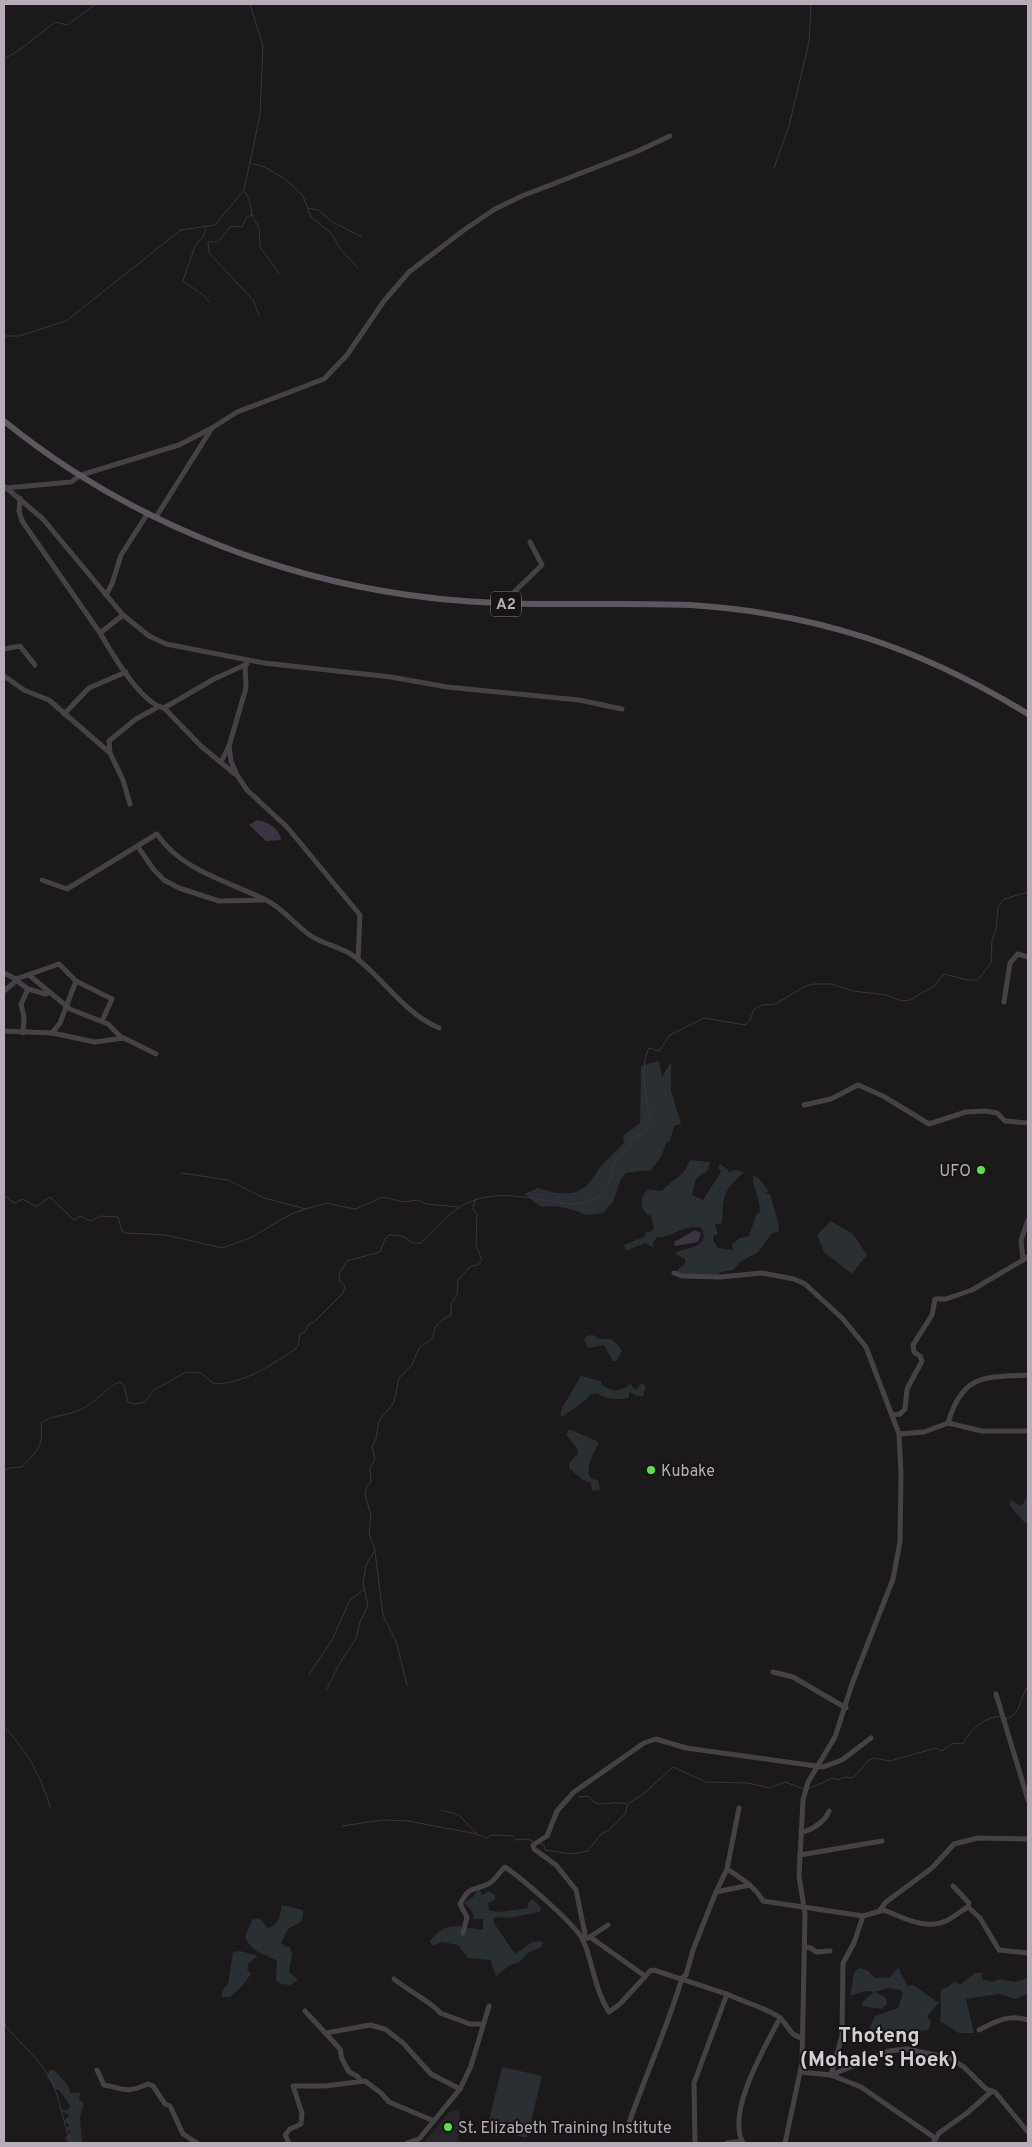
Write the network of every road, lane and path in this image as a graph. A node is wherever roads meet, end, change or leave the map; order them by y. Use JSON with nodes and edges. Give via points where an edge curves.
{"nodes":[{"id":1,"x":670,"y":136,"type":"dead end"},
{"id":2,"x":4,"y":420,"type":"edge"},
{"id":3,"x":212,"y":428,"type":"junction"},
{"id":4,"x":81,"y":476,"type":"junction"},
{"id":5,"x":5,"y":488,"type":"edge"},
{"id":6,"x":20,"y":498,"type":"junction"},
{"id":7,"x":148,"y":513,"type":"junction"},
{"id":8,"x":156,"y":517,"type":"junction"},
{"id":9,"x":530,"y":542,"type":"dead end"},
{"id":10,"x":106,"y":595,"type":"junction"},
{"id":11,"x":511,"y":604,"type":"junction"},
{"id":12,"x":123,"y":615,"type":"junction"},
{"id":13,"x":100,"y":633,"type":"junction"},
{"id":14,"x":4,"y":649,"type":"edge"},
{"id":15,"x":253,"y":661,"type":"junction"},
{"id":16,"x":36,"y":665,"type":"dead end"},
{"id":17,"x":245,"y":665,"type":"junction"},
{"id":18,"x":126,"y":672,"type":"junction"},
{"id":19,"x":4,"y":676,"type":"edge"},
{"id":20,"x":161,"y":708,"type":"junction"},
{"id":21,"x":622,"y":709,"type":"dead end"},
{"id":22,"x":64,"y":714,"type":"junction"},
{"id":23,"x":1028,"y":714,"type":"edge"},
{"id":24,"x":229,"y":746,"type":"junction"},
{"id":25,"x":110,"y":753,"type":"junction"},
{"id":26,"x":221,"y":762,"type":"junction"},
{"id":27,"x":237,"y":775,"type":"junction"},
{"id":28,"x":130,"y":804,"type":"dead end"},
{"id":29,"x":138,"y":847,"type":"junction"},
{"id":30,"x":42,"y":880,"type":"dead end"},
{"id":31,"x":265,"y":900,"type":"junction"},
{"id":32,"x":1028,"y":956,"type":"edge"},
{"id":33,"x":358,"y":960,"type":"junction"},
{"id":34,"x":4,"y":973,"type":"edge"},
{"id":35,"x":28,"y":975,"type":"junction"},
{"id":36,"x":16,"y":980,"type":"junction"},
{"id":37,"x":76,"y":980,"type":"junction"},
{"id":38,"x":28,"y":989,"type":"junction"},
{"id":39,"x":4,"y":991,"type":"edge"},
{"id":40,"x":48,"y":993,"type":"junction"},
{"id":41,"x":1004,"y":1002,"type":"dead end"},
{"id":42,"x":66,"y":1007,"type":"junction"},
{"id":43,"x":102,"y":1021,"type":"junction"},
{"id":44,"x":439,"y":1028,"type":"dead end"},
{"id":45,"x":4,"y":1031,"type":"edge"},
{"id":46,"x":23,"y":1032,"type":"junction"},
{"id":47,"x":52,"y":1033,"type":"junction"},
{"id":48,"x":122,"y":1038,"type":"junction"},
{"id":49,"x":156,"y":1054,"type":"dead end"},
{"id":50,"x":804,"y":1105,"type":"dead end"},
{"id":51,"x":1028,"y":1123,"type":"edge"},
{"id":52,"x":1028,"y":1220,"type":"edge"},
{"id":53,"x":1026,"y":1258,"type":"edge"},
{"id":54,"x":674,"y":1273,"type":"dead end"},
{"id":55,"x":1028,"y":1375,"type":"edge"},
{"id":56,"x":893,"y":1415,"type":"junction"},
{"id":57,"x":948,"y":1422,"type":"junction"},
{"id":58,"x":1028,"y":1431,"type":"edge"},
{"id":59,"x":899,"y":1434,"type":"junction"},
{"id":60,"x":773,"y":1672,"type":"dead end"},
{"id":61,"x":996,"y":1694,"type":"dead end"},
{"id":62,"x":846,"y":1708,"type":"junction"},
{"id":63,"x":871,"y":1738,"type":"dead end"},
{"id":64,"x":818,"y":1766,"type":"junction"},
{"id":65,"x":1028,"y":1800,"type":"edge"},
{"id":66,"x":739,"y":1808,"type":"dead end"},
{"id":67,"x":829,"y":1811,"type":"dead end"},
{"id":68,"x":800,"y":1832,"type":"junction"},
{"id":69,"x":1028,"y":1839,"type":"edge"},
{"id":70,"x":882,"y":1841,"type":"dead end"},
{"id":71,"x":800,"y":1855,"type":"junction"},
{"id":72,"x":727,"y":1869,"type":"junction"},
{"id":73,"x":750,"y":1885,"type":"junction"},
{"id":74,"x":953,"y":1886,"type":"dead end"},
{"id":75,"x":716,"y":1892,"type":"junction"},
{"id":76,"x":968,"y":1907,"type":"junction"},
{"id":77,"x":804,"y":1908,"type":"junction"},
{"id":78,"x":880,"y":1910,"type":"junction"},
{"id":79,"x":863,"y":1916,"type":"junction"},
{"id":80,"x":608,"y":1925,"type":"dead end"},
{"id":81,"x":463,"y":1933,"type":"dead end"},
{"id":82,"x":590,"y":1937,"type":"junction"},
{"id":83,"x":583,"y":1941,"type":"junction"},
{"id":84,"x":805,"y":1947,"type":"junction"},
{"id":85,"x":830,"y":1951,"type":"dead end"},
{"id":86,"x":1028,"y":1953,"type":"edge"},
{"id":87,"x":645,"y":1976,"type":"junction"},
{"id":88,"x":682,"y":1978,"type":"junction"},
{"id":89,"x":394,"y":1979,"type":"dead end"},
{"id":90,"x":727,"y":1994,"type":"junction"},
{"id":91,"x":489,"y":2006,"type":"dead end"},
{"id":92,"x":305,"y":2011,"type":"dead end"},
{"id":93,"x":780,"y":2018,"type":"junction"},
{"id":94,"x":1028,"y":2020,"type":"edge"},
{"id":95,"x":483,"y":2024,"type":"junction"},
{"id":96,"x":979,"y":2030,"type":"dead end"},
{"id":97,"x":326,"y":2034,"type":"junction"},
{"id":98,"x":803,"y":2038,"type":"junction"},
{"id":99,"x":98,"y":2070,"type":"dead end"},
{"id":100,"x":801,"y":2072,"type":"junction"},
{"id":101,"x":831,"y":2075,"type":"junction"},
{"id":102,"x":361,"y":2081,"type":"junction"},
{"id":103,"x":460,"y":2089,"type":"junction"},
{"id":104,"x":992,"y":2091,"type":"junction"},
{"id":105,"x":434,"y":2121,"type":"junction"},
{"id":106,"x":628,"y":2126,"type":"dead end"},
{"id":107,"x":1028,"y":2132,"type":"edge"},
{"id":108,"x":934,"y":2141,"type":"edge"},
{"id":109,"x":742,"y":2142,"type":"edge"},
{"id":110,"x":197,"y":2143,"type":"edge"},
{"id":111,"x":289,"y":2143,"type":"edge"},
{"id":112,"x":407,"y":2143,"type":"edge"},
{"id":113,"x":695,"y":2143,"type":"edge"},
{"id":114,"x":727,"y":2143,"type":"edge"},
{"id":115,"x":785,"y":2143,"type":"edge"}],
"edges":[{"from":1,"to":3,"type":"street","via":[[549,184],[494,210],[409,272],[384,301],[347,355],[324,379],[237,412]]},
{"from":2,"to":4,"type":"main road","number":"A2"},
{"from":3,"to":4,"type":"street","via":[[179,445]]},
{"from":3,"to":8,"type":"street"},
{"from":4,"to":5,"type":"street","via":[[71,482]]},
{"from":4,"to":7,"type":"main road","number":"A2"},
{"from":5,"to":6,"type":"street"},
{"from":6,"to":10,"type":"street","via":[[42,519]]},
{"from":6,"to":13,"type":"street","via":[[22,521]]},
{"from":7,"to":8,"type":"main road","number":"A2"},
{"from":7,"to":10,"type":"street","via":[[121,554]]},
{"from":8,"to":11,"type":"main road","number":"A2","via":[[246,555],[335,581],[428,597]]},
{"from":9,"to":11,"type":"street","via":[[542,564],[513,593]]},
{"from":10,"to":12,"type":"street"},
{"from":11,"to":23,"type":"main road","number":"A2","via":[[690,605],[793,617],[905,650],[968,679]]},
{"from":12,"to":13,"type":"street"},
{"from":12,"to":15,"type":"street","via":[[149,636],[166,644]]},
{"from":13,"to":18,"type":"street"},
{"from":14,"to":16,"type":"street","via":[[20,646]]},
{"from":15,"to":17,"type":"street"},
{"from":15,"to":21,"type":"street","via":[[447,687],[579,700]]},
{"from":17,"to":20,"type":"street"},
{"from":17,"to":24,"type":"street","via":[[246,688]]},
{"from":18,"to":20,"type":"street","via":[[141,692]]},
{"from":18,"to":22,"type":"street","via":[[89,688]]},
{"from":19,"to":22,"type":"street","via":[[24,690],[43,697]]},
{"from":20,"to":25,"type":"street","via":[[136,718],[112,738]]},
{"from":20,"to":26,"type":"street"},
{"from":22,"to":25,"type":"street"},
{"from":24,"to":26,"type":"street"},
{"from":24,"to":27,"type":"street"},
{"from":25,"to":28,"type":"street"},
{"from":26,"to":27,"type":"street"},
{"from":27,"to":33,"type":"street","via":[[246,790],[287,827],[360,916]]},
{"from":29,"to":30,"type":"street","via":[[67,889]]},
{"from":29,"to":31,"type":"street","via":[[164,880],[179,888],[219,901]]},
{"from":29,"to":31,"type":"street","via":[[157,834],[167,846],[203,872]]},
{"from":31,"to":33,"type":"street","via":[[277,906],[312,937],[344,950]]},
{"from":32,"to":41,"type":"street","via":[[1018,954],[1010,963]]},
{"from":33,"to":44,"type":"street","via":[[405,1006]]},
{"from":34,"to":36,"type":"street"},
{"from":35,"to":36,"type":"street"},
{"from":35,"to":37,"type":"street","via":[[59,964]]},
{"from":35,"to":40,"type":"street"},
{"from":36,"to":38,"type":"street"},
{"from":36,"to":39,"type":"street"},
{"from":37,"to":42,"type":"street"},
{"from":37,"to":43,"type":"street","via":[[112,999]]},
{"from":38,"to":40,"type":"street"},
{"from":38,"to":46,"type":"street","via":[[21,1004]]},
{"from":40,"to":42,"type":"street"},
{"from":42,"to":43,"type":"street"},
{"from":42,"to":47,"type":"street","via":[[57,1029]]},
{"from":43,"to":48,"type":"street"},
{"from":45,"to":46,"type":"street"},
{"from":46,"to":47,"type":"street"},
{"from":47,"to":48,"type":"street","via":[[95,1042]]},
{"from":48,"to":49,"type":"street"},
{"from":50,"to":51,"type":"street","via":[[831,1099],[858,1085],[929,1124],[966,1112],[986,1110],[997,1113],[1005,1121]]},
{"from":52,"to":53,"type":"street","via":[[1021,1240]]},
{"from":53,"to":56,"type":"street","via":[[972,1290],[946,1299],[935,1298],[932,1315],[913,1345],[914,1352],[922,1361],[907,1389],[906,1409]]},
{"from":54,"to":56,"type":"street","via":[[720,1277],[762,1273],[800,1281],[842,1318],[861,1340]]},
{"from":55,"to":57,"type":"street","via":[[998,1375],[974,1382],[958,1396]]},
{"from":56,"to":59,"type":"street"},
{"from":57,"to":58,"type":"street","via":[[982,1431]]},
{"from":57,"to":59,"type":"street","via":[[924,1432]]},
{"from":59,"to":62,"type":"street","via":[[900,1542],[896,1568]]},
{"from":60,"to":62,"type":"street","via":[[793,1676]]},
{"from":61,"to":65,"type":"street"},
{"from":62,"to":64,"type":"street","via":[[835,1738]]},
{"from":63,"to":64,"type":"street","via":[[842,1760]]},
{"from":64,"to":68,"type":"street","via":[[805,1789]]},
{"from":64,"to":83,"type":"street","via":[[686,1748],[656,1739],[644,1743],[574,1792],[557,1811],[547,1836],[533,1845],[576,1890],[585,1934]]},
{"from":66,"to":72,"type":"street"},
{"from":67,"to":68,"type":"street","via":[[828,1816],[811,1830]]},
{"from":68,"to":71,"type":"street"},
{"from":69,"to":78,"type":"street","via":[[978,1838],[954,1844],[932,1868]]},
{"from":70,"to":71,"type":"street"},
{"from":71,"to":77,"type":"street","via":[[799,1876]]},
{"from":72,"to":73,"type":"street"},
{"from":72,"to":75,"type":"street"},
{"from":73,"to":75,"type":"street"},
{"from":73,"to":77,"type":"street","via":[[762,1901]]},
{"from":74,"to":76,"type":"street","via":[[969,1904]]},
{"from":75,"to":88,"type":"street","via":[[686,1975]]},
{"from":76,"to":78,"type":"street","via":[[947,1920],[926,1924]]},
{"from":76,"to":86,"type":"street","via":[[980,1918],[999,1950]]},
{"from":77,"to":79,"type":"street"},
{"from":77,"to":84,"type":"street"},
{"from":78,"to":79,"type":"street"},
{"from":79,"to":101,"type":"street","via":[[854,1943],[842,1963],[842,2036]]},
{"from":80,"to":82,"type":"street"},
{"from":81,"to":83,"type":"street","via":[[467,1918],[460,1904],[464,1897],[473,1888],[487,1885],[505,1867],[563,1918]]},
{"from":82,"to":83,"type":"street"},
{"from":82,"to":87,"type":"street"},
{"from":83,"to":87,"type":"street","via":[[597,1988],[609,2012]]},
{"from":84,"to":85,"type":"street","via":[[816,1952]]},
{"from":84,"to":98,"type":"street"},
{"from":87,"to":88,"type":"street","via":[[654,1970]]},
{"from":88,"to":90,"type":"street"},
{"from":88,"to":106,"type":"street","via":[[671,2016]]},
{"from":89,"to":95,"type":"street","via":[[438,2008],[440,2013],[470,2024]]},
{"from":90,"to":93,"type":"street"},
{"from":90,"to":113,"type":"street","via":[[694,2083]]},
{"from":91,"to":95,"type":"street"},
{"from":92,"to":97,"type":"street"},
{"from":93,"to":98,"type":"street","via":[[792,2033]]},
{"from":93,"to":109,"type":"street","via":[[746,2089],[738,2128]]},
{"from":94,"to":96,"type":"street","via":[[1006,2018]]},
{"from":95,"to":103,"type":"street","via":[[471,2066]]},
{"from":97,"to":102,"type":"street","via":[[340,2049],[349,2072]]},
{"from":97,"to":103,"type":"street","via":[[370,2025],[385,2029],[403,2043],[431,2074]]},
{"from":98,"to":100,"type":"street"},
{"from":99,"to":110,"type":"street","via":[[104,2085],[124,2091],[130,2092],[148,2084],[153,2086],[164,2104],[170,2106],[183,2134]]},
{"from":100,"to":101,"type":"street"},
{"from":100,"to":115,"type":"street"},
{"from":101,"to":104,"type":"street","via":[[889,2051],[907,2049],[950,2058]]},
{"from":101,"to":108,"type":"street","via":[[878,2097]]},
{"from":102,"to":105,"type":"street","via":[[371,2084],[399,2108]]},
{"from":102,"to":111,"type":"street","via":[[293,2086],[302,2113],[301,2124],[285,2135]]},
{"from":103,"to":105,"type":"street"},
{"from":104,"to":107,"type":"street"},
{"from":104,"to":108,"type":"street"},
{"from":105,"to":112,"type":"street","via":[[419,2139]]},
{"from":109,"to":114,"type":"street"}]}
